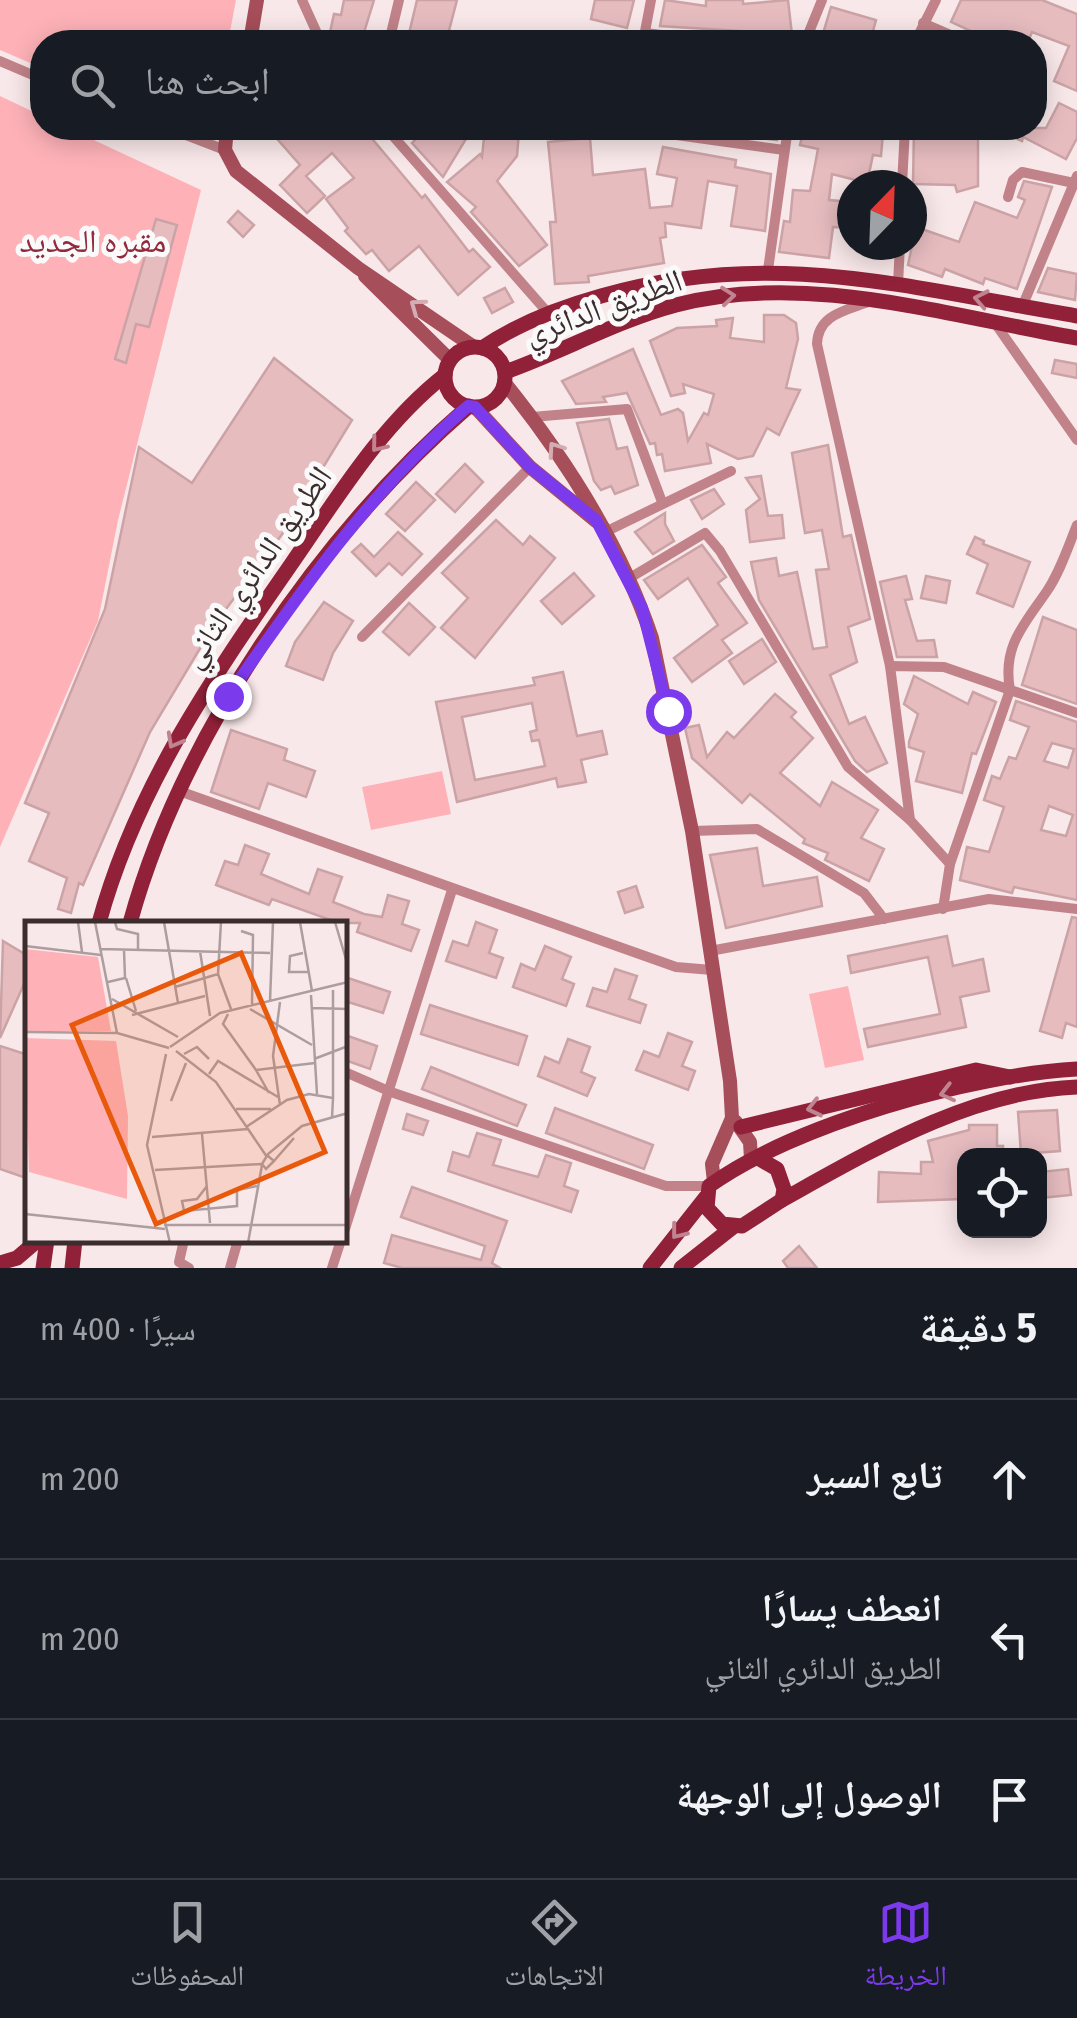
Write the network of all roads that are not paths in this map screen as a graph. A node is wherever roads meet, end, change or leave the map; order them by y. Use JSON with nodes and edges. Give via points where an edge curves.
{"nodes":[{"id":1,"x":257,"y":0,"type":"edge"},
{"id":2,"x":302,"y":0,"type":"edge"},
{"id":3,"x":398,"y":0,"type":"edge"},
{"id":4,"x":650,"y":0,"type":"edge"},
{"id":5,"x":822,"y":0,"type":"edge"},
{"id":6,"x":936,"y":0,"type":"edge"},
{"id":7,"x":923,"y":24,"type":"junction"},
{"id":8,"x":252,"y":30,"type":"edge"},
{"id":9,"x":316,"y":30,"type":"edge"},
{"id":10,"x":392,"y":30,"type":"edge"},
{"id":11,"x":645,"y":30,"type":"edge"},
{"id":12,"x":810,"y":30,"type":"edge"},
{"id":13,"x":921,"y":30,"type":"edge"},
{"id":14,"x":938,"y":30,"type":"edge"},
{"id":15,"x":0,"y":61,"type":"edge"},
{"id":16,"x":30,"y":73,"type":"edge"},
{"id":17,"x":199,"y":140,"type":"edge"},
{"id":18,"x":226,"y":140,"type":"edge"},
{"id":19,"x":397,"y":140,"type":"edge"},
{"id":20,"x":712,"y":140,"type":"edge"},
{"id":21,"x":786,"y":140,"type":"edge"},
{"id":22,"x":904,"y":140,"type":"edge"},
{"id":23,"x":225,"y":150,"type":"junction"},
{"id":24,"x":784,"y":150,"type":"junction"},
{"id":25,"x":903,"y":170,"type":"edge"},
{"id":26,"x":1075,"y":180,"type":"edge"},
{"id":27,"x":1008,"y":197,"type":"dead end"},
{"id":28,"x":899,"y":260,"type":"edge"},
{"id":29,"x":358,"y":268,"type":"junction"},
{"id":30,"x":768,"y":270,"type":"junction"},
{"id":31,"x":898,"y":284,"type":"junction"},
{"id":32,"x":870,"y":302,"type":"junction"},
{"id":33,"x":1022,"y":307,"type":"junction"},
{"id":34,"x":548,"y":312,"type":"junction"},
{"id":35,"x":1077,"y":316,"type":"edge"},
{"id":36,"x":996,"y":326,"type":"junction"},
{"id":37,"x":1077,"y":338,"type":"edge"},
{"id":38,"x":478,"y":348,"type":"junction"},
{"id":39,"x":447,"y":367,"type":"junction"},
{"id":40,"x":504,"y":377,"type":"junction"},
{"id":41,"x":472,"y":406,"type":"junction"},
{"id":42,"x":532,"y":416,"type":"junction"},
{"id":43,"x":1077,"y":440,"type":"edge"},
{"id":44,"x":530,"y":467,"type":"junction"},
{"id":45,"x":731,"y":471,"type":"dead end"},
{"id":46,"x":662,"y":502,"type":"junction"},
{"id":47,"x":1077,"y":525,"type":"edge"},
{"id":48,"x":599,"y":527,"type":"junction"},
{"id":49,"x":628,"y":579,"type":"junction"},
{"id":50,"x":362,"y":637,"type":"dead end"},
{"id":51,"x":890,"y":666,"type":"junction"},
{"id":52,"x":1010,"y":690,"type":"junction"},
{"id":53,"x":1077,"y":712,"type":"edge"},
{"id":54,"x":178,"y":792,"type":"junction"},
{"id":55,"x":910,"y":820,"type":"junction"},
{"id":56,"x":692,"y":832,"type":"junction"},
{"id":57,"x":950,"y":864,"type":"junction"},
{"id":58,"x":452,"y":890,"type":"junction"},
{"id":59,"x":942,"y":909,"type":"junction"},
{"id":60,"x":1077,"y":909,"type":"edge"},
{"id":61,"x":884,"y":919,"type":"junction"},
{"id":62,"x":100,"y":921,"type":"edge"},
{"id":63,"x":131,"y":921,"type":"edge"},
{"id":64,"x":710,"y":951,"type":"junction"},
{"id":65,"x":712,"y":970,"type":"junction"},
{"id":66,"x":1077,"y":1070,"type":"edge"},
{"id":67,"x":348,"y":1073,"type":"edge"},
{"id":68,"x":1010,"y":1077,"type":"junction"},
{"id":69,"x":1077,"y":1088,"type":"edge"},
{"id":70,"x":391,"y":1092,"type":"junction"},
{"id":71,"x":736,"y":1123,"type":"junction"},
{"id":72,"x":754,"y":1158,"type":"junction"},
{"id":73,"x":361,"y":1180,"type":"junction"},
{"id":74,"x":709,"y":1188,"type":"junction"},
{"id":75,"x":348,"y":1190,"type":"edge"},
{"id":76,"x":782,"y":1200,"type":"junction"},
{"id":77,"x":348,"y":1220,"type":"edge"},
{"id":78,"x":733,"y":1227,"type":"junction"},
{"id":79,"x":34,"y":1243,"type":"edge"},
{"id":80,"x":47,"y":1243,"type":"edge"},
{"id":81,"x":183,"y":1243,"type":"edge"},
{"id":82,"x":237,"y":1243,"type":"edge"},
{"id":83,"x":340,"y":1243,"type":"edge"},
{"id":84,"x":0,"y":1264,"type":"edge"},
{"id":85,"x":43,"y":1268,"type":"edge"},
{"id":86,"x":190,"y":1268,"type":"edge"},
{"id":87,"x":230,"y":1268,"type":"edge"},
{"id":88,"x":332,"y":1268,"type":"edge"},
{"id":89,"x":650,"y":1268,"type":"edge"},
{"id":90,"x":680,"y":1268,"type":"edge"}],
"edges":[{"from":1,"to":8,"type":"street"},
{"from":2,"to":9,"type":"street"},
{"from":3,"to":10,"type":"street"},
{"from":4,"to":11,"type":"street"},
{"from":5,"to":12,"type":"street"},
{"from":6,"to":7,"type":"street"},
{"from":7,"to":13,"type":"street"},
{"from":7,"to":14,"type":"street"},
{"from":15,"to":16,"type":"street"},
{"from":17,"to":23,"type":"street"},
{"from":18,"to":23,"type":"street"},
{"from":19,"to":34,"type":"street"},
{"from":20,"to":24,"type":"street"},
{"from":21,"to":24,"type":"street"},
{"from":22,"to":25,"type":"street"},
{"from":23,"to":29,"type":"street","via":[[236,172]]},
{"from":24,"to":30,"type":"street"},
{"from":26,"to":27,"type":"street","via":[[1022,172]]},
{"from":26,"to":33,"type":"street"},
{"from":28,"to":31,"type":"street"},
{"from":38,"to":29,"type":"street","one_way":true},
{"from":29,"to":39,"type":"street"},
{"from":30,"to":31,"type":"main road","name":"الطريق الدائري"},
{"from":30,"to":34,"type":"main road","name":"الطريق الدائري","via":[[677,278]]},
{"from":33,"to":31,"type":"main road","name":"الطريق الدائري","one_way":true},
{"from":32,"to":36,"type":"main road","name":"الطريق الدائري"},
{"from":40,"to":32,"type":"main road","name":"الطريق الدائري","one_way":true,"via":[[643,315],[718,296],[787,292]]},
{"from":32,"to":51,"type":"street","via":[[828,317],[816,337]]},
{"from":33,"to":35,"type":"main road","name":"الطريق الدائري"},
{"from":34,"to":38,"type":"main road","name":"الطريق الدائري"},
{"from":36,"to":37,"type":"main road","name":"الطريق الدائري"},
{"from":36,"to":43,"type":"street"},
{"from":38,"to":39,"type":"main road"},
{"from":38,"to":40,"type":"main road","via":[[500,361]]},
{"from":39,"to":41,"type":"main road","via":[[451,395]]},
{"from":39,"to":62,"type":"main road","name":"الطريق الدائري الثاني","one_way":true,"via":[[364,462],[226,653],[148,790]]},
{"from":40,"to":41,"type":"main road","via":[[494,400]]},
{"from":40,"to":42,"type":"street"},
{"from":41,"to":44,"type":"street"},
{"from":41,"to":54,"type":"main road","name":"الطريق الدائري الثاني","via":[[400,468],[359,516],[228,696]]},
{"from":42,"to":46,"type":"street","via":[[627,409]]},
{"from":48,"to":42,"type":"street","one_way":true,"via":[[585,492]]},
{"from":44,"to":48,"type":"street"},
{"from":44,"to":50,"type":"street"},
{"from":45,"to":46,"type":"street"},
{"from":46,"to":48,"type":"street"},
{"from":47,"to":52,"type":"street","via":[[1051,584],[1010,648]]},
{"from":48,"to":49,"type":"street"},
{"from":49,"to":55,"type":"street","via":[[706,533],[848,768]]},
{"from":49,"to":56,"type":"street","via":[[652,638]]},
{"from":51,"to":52,"type":"street","via":[[944,667]]},
{"from":51,"to":55,"type":"street"},
{"from":52,"to":53,"type":"street"},
{"from":52,"to":57,"type":"street"},
{"from":54,"to":58,"type":"street"},
{"from":54,"to":63,"type":"main road","name":"الطريق الدائري الثاني"},
{"from":55,"to":57,"type":"street"},
{"from":56,"to":61,"type":"street","via":[[757,829],[853,885]]},
{"from":56,"to":64,"type":"street"},
{"from":57,"to":59,"type":"street"},
{"from":58,"to":65,"type":"street","via":[[676,967]]},
{"from":58,"to":70,"type":"street"},
{"from":59,"to":60,"type":"street","via":[[1002,898]]},
{"from":59,"to":61,"type":"street"},
{"from":61,"to":64,"type":"street"},
{"from":64,"to":65,"type":"street"},
{"from":65,"to":71,"type":"street"},
{"from":66,"to":68,"type":"main road"},
{"from":67,"to":70,"type":"street"},
{"from":68,"to":71,"type":"main road","one_way":true,"via":[[976,1070]]},
{"from":68,"to":72,"type":"main road","one_way":true,"via":[[821,1130]]},
{"from":69,"to":76,"type":"main road","via":[[1052,1088],[960,1112]]},
{"from":70,"to":73,"type":"street"},
{"from":70,"to":74,"type":"street","via":[[666,1186]]},
{"from":71,"to":72,"type":"street"},
{"from":71,"to":74,"type":"street","via":[[712,1164]]},
{"from":72,"to":74,"type":"main road"},
{"from":72,"to":76,"type":"main road","via":[[777,1168]]},
{"from":73,"to":75,"type":"street"},
{"from":73,"to":77,"type":"street"},
{"from":74,"to":78,"type":"main road","via":[[713,1217]]},
{"from":74,"to":89,"type":"main road","one_way":true},
{"from":76,"to":78,"type":"main road"},
{"from":78,"to":90,"type":"main road"},
{"from":79,"to":84,"type":"main road"},
{"from":80,"to":85,"type":"main road"},
{"from":81,"to":86,"type":"street","via":[[179,1262]]},
{"from":82,"to":87,"type":"street"},
{"from":83,"to":88,"type":"street"}]}
